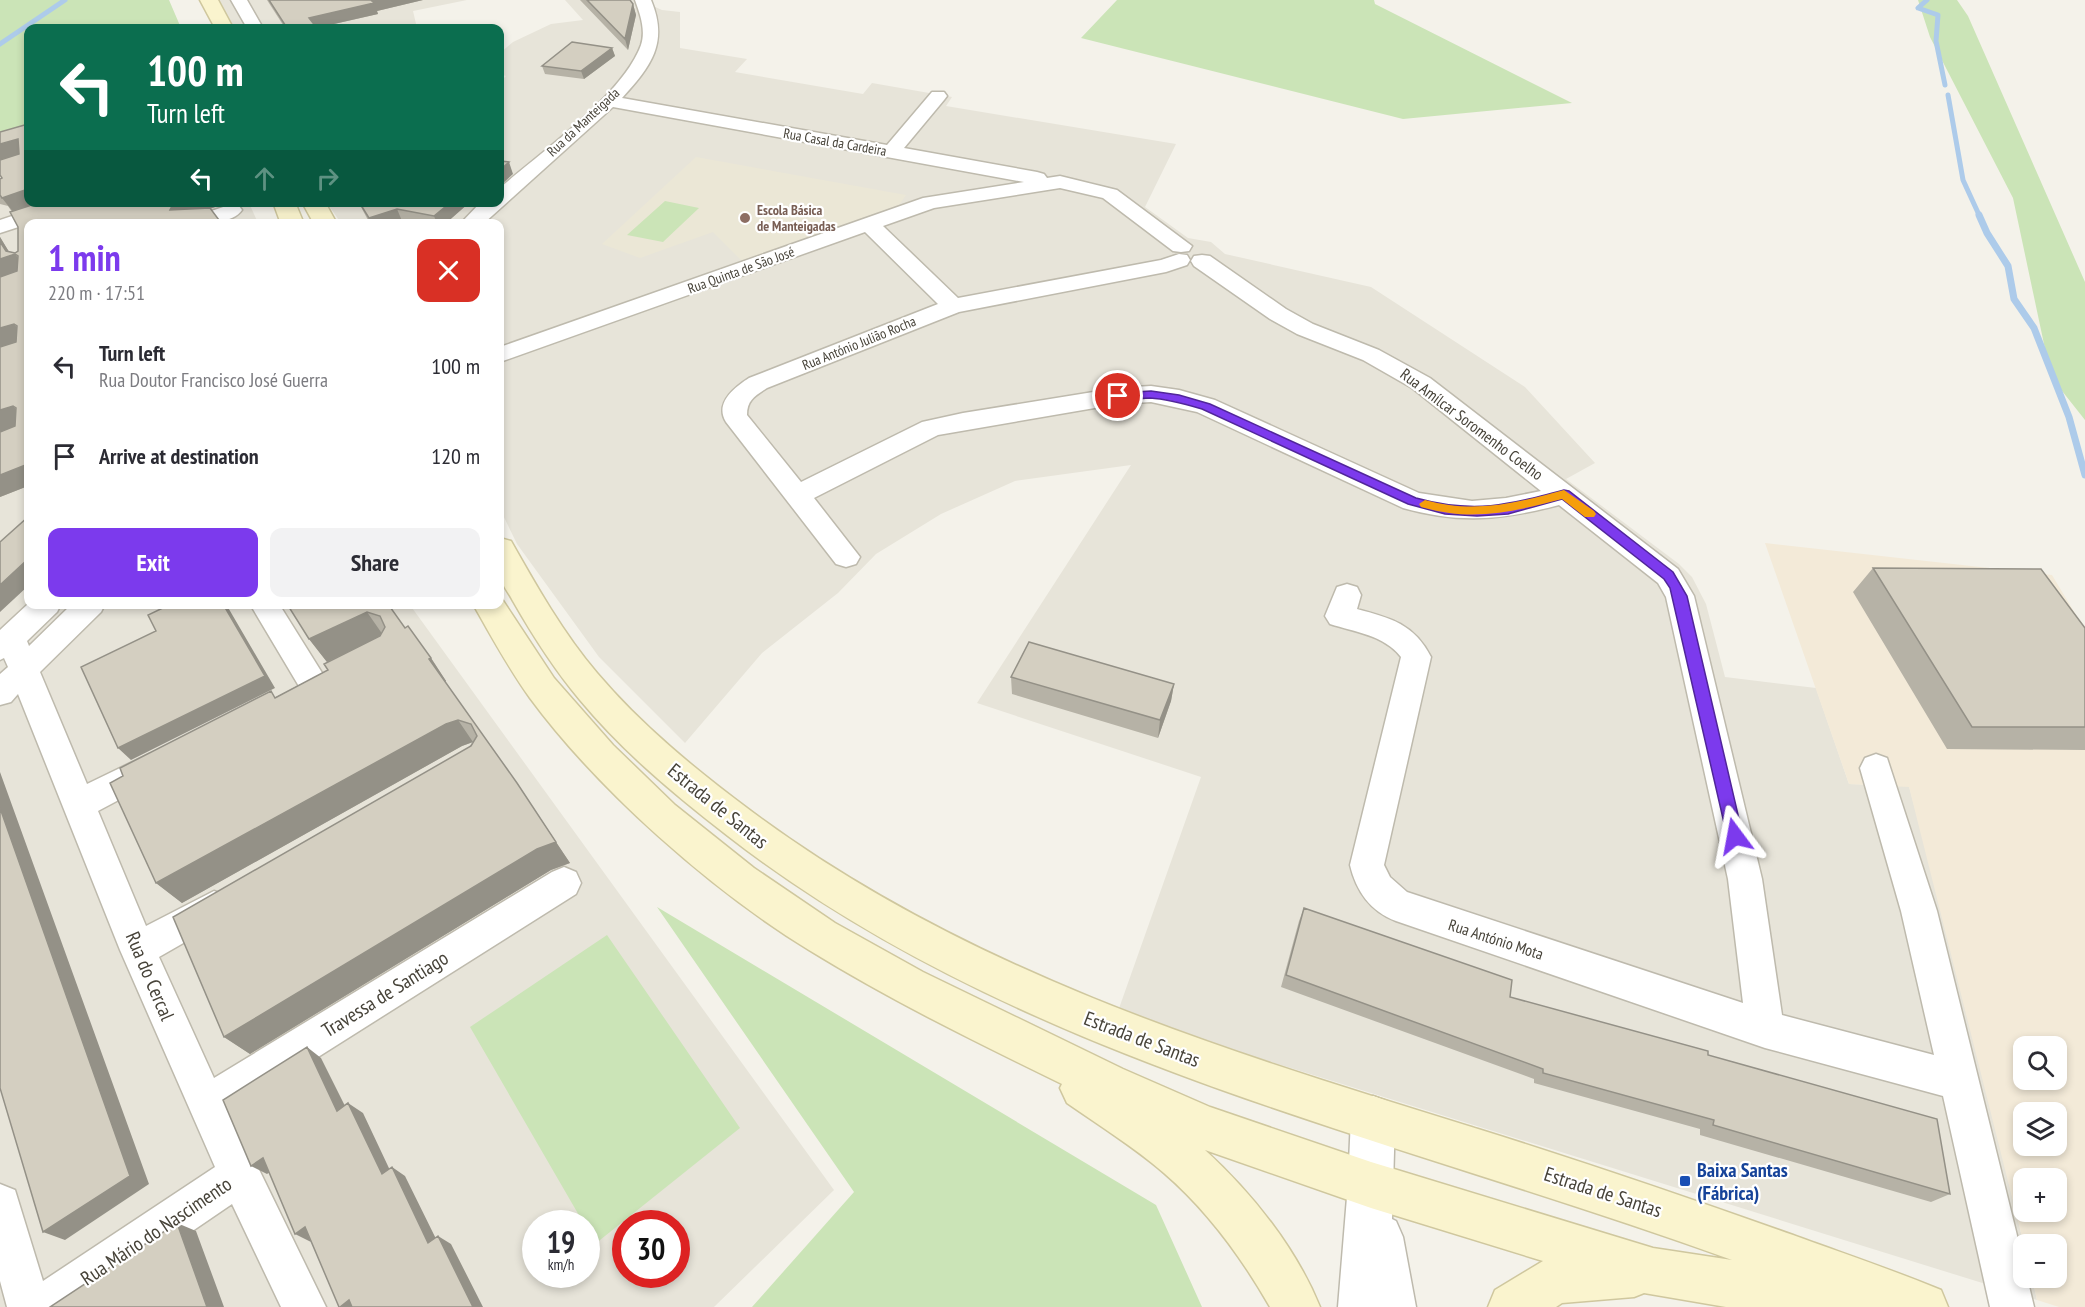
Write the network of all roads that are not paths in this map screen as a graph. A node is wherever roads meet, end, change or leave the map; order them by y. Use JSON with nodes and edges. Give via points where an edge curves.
{"nodes":[{"id":1,"x":209,"y":0,"type":"edge"},
{"id":2,"x":239,"y":0,"type":"edge"},
{"id":3,"x":643,"y":0,"type":"edge"},
{"id":4,"x":222,"y":24,"type":"edge"},
{"id":5,"x":253,"y":24,"type":"edge"},
{"id":6,"x":938,"y":96,"type":"dead end"},
{"id":7,"x":609,"y":101,"type":"junction"},
{"id":8,"x":891,"y":152,"type":"junction"},
{"id":9,"x":1060,"y":182,"type":"junction"},
{"id":10,"x":504,"y":194,"type":"edge"},
{"id":11,"x":61,"y":207,"type":"edge"},
{"id":12,"x":489,"y":207,"type":"edge"},
{"id":13,"x":232,"y":210,"type":"dead end"},
{"id":14,"x":26,"y":219,"type":"edge"},
{"id":15,"x":206,"y":219,"type":"edge"},
{"id":16,"x":475,"y":219,"type":"edge"},
{"id":17,"x":24,"y":220,"type":"edge"},
{"id":18,"x":869,"y":224,"type":"junction"},
{"id":19,"x":6,"y":226,"type":"edge"},
{"id":20,"x":1187,"y":256,"type":"junction"},
{"id":21,"x":953,"y":306,"type":"junction"},
{"id":22,"x":504,"y":355,"type":"edge"},
{"id":23,"x":1564,"y":494,"type":"junction"},
{"id":24,"x":797,"y":495,"type":"junction"},
{"id":25,"x":504,"y":557,"type":"edge"},
{"id":26,"x":846,"y":557,"type":"dead end"},
{"id":27,"x":1347,"y":595,"type":"dead end"},
{"id":28,"x":44,"y":609,"type":"edge"},
{"id":29,"x":84,"y":609,"type":"edge"},
{"id":30,"x":266,"y":609,"type":"edge"},
{"id":31,"x":492,"y":609,"type":"edge"},
{"id":32,"x":9,"y":662,"type":"edge"},
{"id":33,"x":344,"y":669,"type":"edge"},
{"id":34,"x":180,"y":753,"type":"edge"},
{"id":35,"x":1876,"y":768,"type":"dead end"},
{"id":36,"x":78,"y":805,"type":"junction"},
{"id":37,"x":564,"y":883,"type":"dead end"},
{"id":38,"x":240,"y":892,"type":"edge"},
{"id":39,"x":138,"y":950,"type":"junction"},
{"id":40,"x":1766,"y":1029,"type":"junction"},
{"id":41,"x":1009,"y":1036,"type":"junction"},
{"id":42,"x":1958,"y":1081,"type":"junction"},
{"id":43,"x":206,"y":1105,"type":"junction"},
{"id":44,"x":1372,"y":1118,"type":"junction"},
{"id":45,"x":239,"y":1175,"type":"junction"},
{"id":46,"x":1371,"y":1185,"type":"junction"},
{"id":47,"x":0,"y":1205,"type":"edge"},
{"id":48,"x":1653,"y":1272,"type":"junction"},
{"id":49,"x":29,"y":1307,"type":"edge"},
{"id":50,"x":43,"y":1307,"type":"edge"},
{"id":51,"x":304,"y":1307,"type":"edge"},
{"id":52,"x":1296,"y":1307,"type":"edge"},
{"id":53,"x":1362,"y":1307,"type":"edge"},
{"id":54,"x":1392,"y":1307,"type":"edge"},
{"id":55,"x":1512,"y":1307,"type":"edge"},
{"id":56,"x":1882,"y":1307,"type":"edge"},
{"id":57,"x":1924,"y":1307,"type":"edge"},
{"id":58,"x":2012,"y":1307,"type":"edge"}],
"edges":[{"from":1,"to":4,"type":"main road"},
{"from":2,"to":5,"type":"street"},
{"from":3,"to":7,"type":"street","name":"Rua da Manteigada","via":[[651,27],[650,44],[633,74]]},
{"from":6,"to":8,"type":"street"},
{"from":7,"to":8,"type":"street","name":"Rua Casal da Cardeira"},
{"from":7,"to":10,"type":"street","name":"Rua da Manteigada"},
{"from":8,"to":9,"type":"street","name":"Rua Casal da Cardeira"},
{"from":9,"to":18,"type":"street","name":"Rua Quinta de São José","via":[[930,202]]},
{"from":9,"to":20,"type":"street","name":"Rua Quinta de São José","via":[[1110,194]]},
{"from":11,"to":14,"type":"street"},
{"from":12,"to":16,"type":"street"},
{"from":13,"to":15,"type":"street"},
{"from":17,"to":19,"type":"street"},
{"from":18,"to":21,"type":"street"},
{"from":18,"to":22,"type":"street","name":"Rua Quinta de São José"},
{"from":20,"to":21,"type":"street","name":"Rua António Julião Rocha","via":[[1166,265]]},
{"from":20,"to":23,"type":"street","name":"Rua Amílcar Soromenho Coelho","via":[[1278,314],[1380,359],[1421,382]]},
{"from":21,"to":24,"type":"street","name":"Rua António Julião Rocha","via":[[744,392],[735,404],[735,416]]},
{"from":23,"to":24,"type":"street","via":[[1508,509],[1445,510],[1412,501],[1206,406],[1151,394],[1118,396],[931,428]]},
{"from":23,"to":40,"type":"street","name":"Rua Amílcar Soromenho Coelho","via":[[1668,576],[1680,596],[1745,879]]},
{"from":24,"to":26,"type":"street","name":"Rua António Julião Rocha"},
{"from":25,"to":44,"type":"main road","name":"Estrada de Santas","via":[[570,664],[642,743],[733,821],[844,898],[976,969],[1143,1041]]},
{"from":27,"to":40,"type":"street","name":"Rua António Mota","via":[[1340,616],[1399,636],[1416,657],[1367,865],[1371,879],[1388,900]]},
{"from":28,"to":32,"type":"street"},
{"from":29,"to":32,"type":"street"},
{"from":30,"to":33,"type":"street","via":[[304,689]]},
{"from":31,"to":41,"type":"main road","via":[[542,688],[600,755],[662,816],[740,880],[820,936]]},
{"from":32,"to":36,"type":"street","name":"Rua do Cercal"},
{"from":34,"to":36,"type":"street"},
{"from":35,"to":42,"type":"street","via":[[1919,911]]},
{"from":36,"to":39,"type":"street","name":"Rua do Cercal"},
{"from":37,"to":43,"type":"street","name":"Travessa de Santiago"},
{"from":38,"to":39,"type":"street"},
{"from":39,"to":43,"type":"street","name":"Rua do Cercal"},
{"from":40,"to":42,"type":"street","name":"Rua António Mota"},
{"from":41,"to":46,"type":"main road","via":[[1206,1128]]},
{"from":41,"to":52,"type":"main road","via":[[1181,1159],[1225,1201],[1271,1263]]},
{"from":42,"to":58,"type":"street"},
{"from":43,"to":45,"type":"street","name":"Rua do Cercal"},
{"from":44,"to":46,"type":"street"},
{"from":44,"to":57,"type":"main road","name":"Estrada de Santas","via":[[1643,1204]]},
{"from":45,"to":50,"type":"street","name":"Rua Mário do Nascimento"},
{"from":45,"to":51,"type":"street","name":"Rua do Cercal"},
{"from":46,"to":48,"type":"main road"},
{"from":46,"to":53,"type":"street"},
{"from":46,"to":54,"type":"street"},
{"from":47,"to":49,"type":"street"},
{"from":48,"to":55,"type":"main road","via":[[1555,1280]]},
{"from":48,"to":56,"type":"main road"}]}
